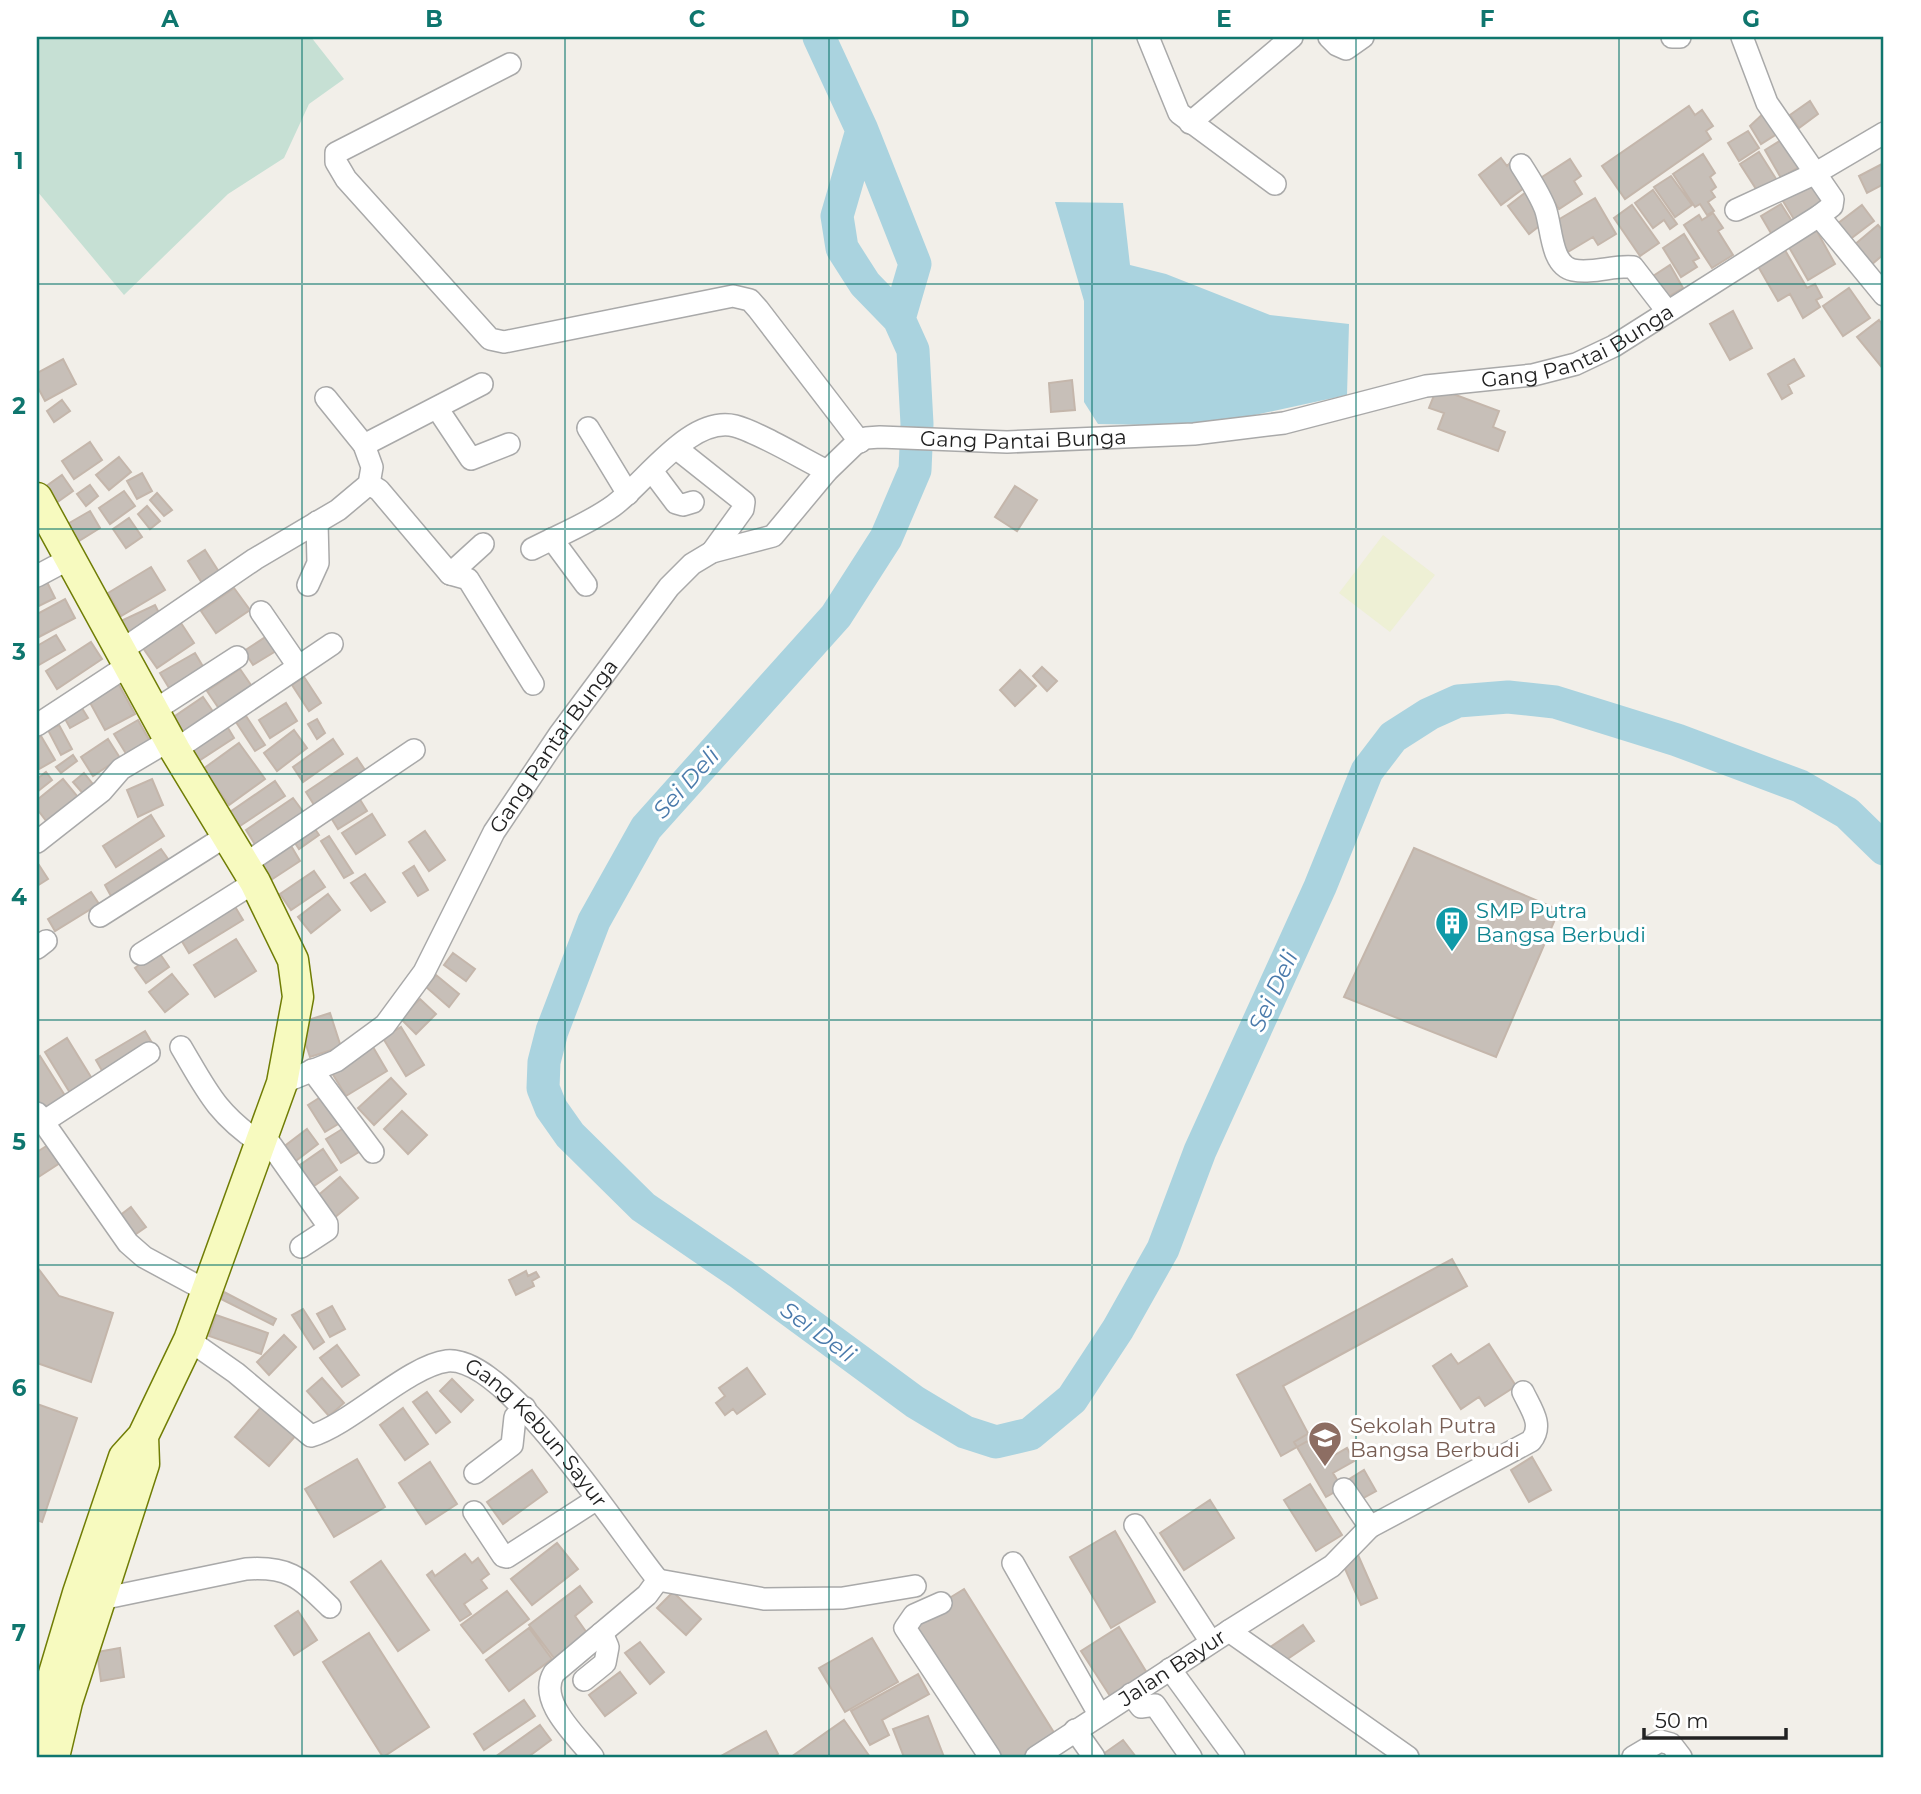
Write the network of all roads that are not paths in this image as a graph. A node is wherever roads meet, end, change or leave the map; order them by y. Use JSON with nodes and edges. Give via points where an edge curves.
{"nodes":[{"id":1,"x":1148,"y":37,"type":"edge"},
{"id":2,"x":1292,"y":37,"type":"edge"},
{"id":3,"x":1329,"y":37,"type":"edge"},
{"id":4,"x":1363,"y":37,"type":"edge"},
{"id":5,"x":1672,"y":37,"type":"edge"},
{"id":6,"x":1681,"y":37,"type":"edge"},
{"id":7,"x":1742,"y":37,"type":"edge"},
{"id":8,"x":510,"y":64,"type":"dead end"},
{"id":9,"x":1189,"y":123,"type":"junction"},
{"id":10,"x":1884,"y":132,"type":"edge"},
{"id":11,"x":1521,"y":165,"type":"dead end"},
{"id":12,"x":1816,"y":173,"type":"junction"},
{"id":13,"x":1275,"y":184,"type":"dead end"},
{"id":14,"x":1736,"y":210,"type":"dead end"},
{"id":15,"x":1819,"y":216,"type":"junction"},
{"id":16,"x":1884,"y":295,"type":"edge"},
{"id":17,"x":1667,"y":312,"type":"junction"},
{"id":18,"x":482,"y":384,"type":"dead end"},
{"id":19,"x":326,"y":398,"type":"dead end"},
{"id":20,"x":437,"y":408,"type":"junction"},
{"id":21,"x":588,"y":428,"type":"dead end"},
{"id":22,"x":870,"y":440,"type":"junction"},
{"id":23,"x":509,"y":444,"type":"dead end"},
{"id":24,"x":364,"y":445,"type":"junction"},
{"id":25,"x":676,"y":448,"type":"junction"},
{"id":26,"x":652,"y":471,"type":"junction"},
{"id":27,"x":827,"y":471,"type":"junction"},
{"id":28,"x":369,"y":484,"type":"junction"},
{"id":29,"x":628,"y":494,"type":"junction"},
{"id":30,"x":37,"y":498,"type":"edge"},
{"id":31,"x":693,"y":502,"type":"dead end"},
{"id":32,"x":317,"y":522,"type":"junction"},
{"id":33,"x":551,"y":539,"type":"junction"},
{"id":34,"x":484,"y":544,"type":"dead end"},
{"id":35,"x":532,"y":549,"type":"dead end"},
{"id":36,"x":712,"y":552,"type":"junction"},
{"id":37,"x":69,"y":559,"type":"junction"},
{"id":38,"x":450,"y":574,"type":"junction"},
{"id":39,"x":37,"y":576,"type":"edge"},
{"id":40,"x":586,"y":585,"type":"dead end"},
{"id":41,"x":308,"y":586,"type":"dead end"},
{"id":42,"x":261,"y":612,"type":"dead end"},
{"id":43,"x":332,"y":644,"type":"dead end"},
{"id":44,"x":126,"y":657,"type":"junction"},
{"id":45,"x":237,"y":657,"type":"dead end"},
{"id":46,"x":298,"y":666,"type":"junction"},
{"id":47,"x":533,"y":684,"type":"dead end"},
{"id":48,"x":155,"y":710,"type":"junction"},
{"id":49,"x":37,"y":725,"type":"edge"},
{"id":50,"x":173,"y":745,"type":"junction"},
{"id":51,"x":414,"y":750,"type":"dead end"},
{"id":52,"x":226,"y":836,"type":"junction"},
{"id":53,"x":37,"y":842,"type":"edge"},
{"id":54,"x":250,"y":873,"type":"junction"},
{"id":55,"x":100,"y":916,"type":"dead end"},
{"id":56,"x":142,"y":954,"type":"dead end"},
{"id":57,"x":181,"y":1047,"type":"dead end"},
{"id":58,"x":149,"y":1053,"type":"dead end"},
{"id":59,"x":312,"y":1070,"type":"junction"},
{"id":60,"x":282,"y":1083,"type":"junction"},
{"id":61,"x":40,"y":1118,"type":"edge"},
{"id":62,"x":262,"y":1139,"type":"junction"},
{"id":63,"x":373,"y":1152,"type":"dead end"},
{"id":64,"x":301,"y":1248,"type":"dead end"},
{"id":65,"x":205,"y":1290,"type":"junction"},
{"id":66,"x":189,"y":1340,"type":"junction"},
{"id":67,"x":1523,"y":1392,"type":"dead end"},
{"id":68,"x":525,"y":1408,"type":"junction"},
{"id":69,"x":143,"y":1436,"type":"junction"},
{"id":70,"x":475,"y":1473,"type":"dead end"},
{"id":71,"x":1344,"y":1489,"type":"dead end"},
{"id":72,"x":597,"y":1499,"type":"junction"},
{"id":73,"x":474,"y":1512,"type":"dead end"},
{"id":74,"x":1135,"y":1525,"type":"dead end"},
{"id":75,"x":1370,"y":1527,"type":"junction"},
{"id":76,"x":1013,"y":1563,"type":"dead end"},
{"id":77,"x":658,"y":1580,"type":"junction"},
{"id":78,"x":915,"y":1586,"type":"dead end"},
{"id":79,"x":101,"y":1599,"type":"junction"},
{"id":80,"x":941,"y":1603,"type":"dead end"},
{"id":81,"x":330,"y":1607,"type":"dead end"},
{"id":82,"x":1229,"y":1631,"type":"junction"},
{"id":83,"x":602,"y":1633,"type":"junction"},
{"id":84,"x":1211,"y":1642,"type":"junction"},
{"id":85,"x":1170,"y":1669,"type":"junction"},
{"id":86,"x":584,"y":1680,"type":"dead end"},
{"id":87,"x":1131,"y":1694,"type":"junction"},
{"id":88,"x":1099,"y":1714,"type":"junction"},
{"id":89,"x":1075,"y":1730,"type":"junction"},
{"id":90,"x":37,"y":1746,"type":"edge"},
{"id":91,"x":54,"y":1757,"type":"edge"},
{"id":92,"x":593,"y":1757,"type":"edge"},
{"id":93,"x":990,"y":1757,"type":"edge"},
{"id":94,"x":1036,"y":1757,"type":"edge"},
{"id":95,"x":1094,"y":1757,"type":"edge"},
{"id":96,"x":1191,"y":1757,"type":"edge"},
{"id":97,"x":1234,"y":1757,"type":"edge"},
{"id":98,"x":1408,"y":1757,"type":"edge"},
{"id":99,"x":1633,"y":1757,"type":"edge"},
{"id":100,"x":1681,"y":1757,"type":"edge"}],
"edges":[{"from":1,"to":9,"type":"street","via":[[1173,104]]},
{"from":2,"to":9,"type":"street"},
{"from":3,"to":4,"type":"street","via":[[1346,49]]},
{"from":5,"to":6,"type":"street"},
{"from":7,"to":12,"type":"street","via":[[1767,103]]},
{"from":8,"to":22,"type":"street","via":[[336,153],[346,179],[490,339],[504,342],[742,297],[758,309]]},
{"from":9,"to":13,"type":"street"},
{"from":10,"to":12,"type":"street"},
{"from":11,"to":17,"type":"street","via":[[1545,207],[1562,262],[1571,270],[1633,267]]},
{"from":12,"to":14,"type":"street"},
{"from":12,"to":15,"type":"street","via":[[1834,202]]},
{"from":15,"to":16,"type":"street"},
{"from":15,"to":17,"type":"street","name":"Gang Pantai Bunga"},
{"from":17,"to":22,"type":"street","name":"Gang Pantai Bunga","via":[[1576,365],[1534,375],[1426,386],[1284,423],[1194,434]]},
{"from":18,"to":20,"type":"street"},
{"from":19,"to":24,"type":"street"},
{"from":20,"to":23,"type":"street","via":[[471,459]]},
{"from":20,"to":24,"type":"street"},
{"from":21,"to":29,"type":"street"},
{"from":22,"to":27,"type":"street","name":"Gang Pantai Bunga"},
{"from":24,"to":28,"type":"street","via":[[372,467]]},
{"from":25,"to":26,"type":"street"},
{"from":25,"to":27,"type":"street","via":[[707,429],[734,426]]},
{"from":25,"to":36,"type":"street","via":[[744,502]]},
{"from":26,"to":29,"type":"street"},
{"from":26,"to":31,"type":"street","via":[[677,503]]},
{"from":27,"to":36,"type":"street","name":"Gang Pantai Bunga","via":[[773,536]]},
{"from":28,"to":32,"type":"street"},
{"from":28,"to":38,"type":"street","via":[[390,502]]},
{"from":29,"to":33,"type":"street","via":[[589,522]]},
{"from":30,"to":37,"type":"main road"},
{"from":32,"to":41,"type":"street","via":[[318,563]]},
{"from":32,"to":44,"type":"street","via":[[255,559]]},
{"from":33,"to":35,"type":"street"},
{"from":33,"to":40,"type":"street"},
{"from":34,"to":38,"type":"street"},
{"from":36,"to":59,"type":"street","name":"Gang Pantai Bunga","via":[[669,587],[559,735],[494,832],[424,972],[386,1025],[336,1061]]},
{"from":37,"to":39,"type":"street"},
{"from":37,"to":44,"type":"main road"},
{"from":38,"to":47,"type":"street","via":[[468,579]]},
{"from":42,"to":46,"type":"street"},
{"from":43,"to":46,"type":"street"},
{"from":44,"to":48,"type":"main road"},
{"from":44,"to":49,"type":"street"},
{"from":45,"to":48,"type":"street"},
{"from":46,"to":50,"type":"street"},
{"from":48,"to":50,"type":"main road"},
{"from":50,"to":52,"type":"main road"},
{"from":50,"to":53,"type":"street","via":[[121,769],[102,791]]},
{"from":51,"to":54,"type":"street"},
{"from":52,"to":54,"type":"main road"},
{"from":52,"to":55,"type":"street"},
{"from":54,"to":56,"type":"street"},
{"from":54,"to":60,"type":"main road","via":[[293,960],[298,983]]},
{"from":57,"to":62,"type":"street","via":[[231,1123]]},
{"from":58,"to":61,"type":"street"},
{"from":59,"to":60,"type":"street","name":"Gang Pantai Bunga"},
{"from":59,"to":63,"type":"street"},
{"from":60,"to":62,"type":"main road"},
{"from":61,"to":65,"type":"street","via":[[128,1243],[144,1257]]},
{"from":62,"to":64,"type":"street","via":[[327,1224],[327,1230]]},
{"from":62,"to":65,"type":"main road"},
{"from":65,"to":66,"type":"main road"},
{"from":66,"to":68,"type":"street","name":"Gang Kebun Sayur","via":[[311,1436],[425,1369],[447,1361],[471,1366],[490,1377]]},
{"from":66,"to":69,"type":"main road"},
{"from":67,"to":75,"type":"street","via":[[1538,1423],[1531,1441]]},
{"from":68,"to":70,"type":"street","via":[[515,1417],[512,1446]]},
{"from":68,"to":72,"type":"street","name":"Gang Kebun Sayur"},
{"from":69,"to":79,"type":"main road","via":[[144,1464]]},
{"from":69,"to":90,"type":"main road","via":[[124,1457],[78,1593]]},
{"from":71,"to":75,"type":"street"},
{"from":72,"to":73,"type":"street","via":[[507,1557]]},
{"from":72,"to":77,"type":"street","name":"Gang Kebun Sayur"},
{"from":74,"to":84,"type":"street"},
{"from":75,"to":82,"type":"street","via":[[1332,1566]]},
{"from":76,"to":88,"type":"street"},
{"from":77,"to":78,"type":"street","via":[[764,1598],[844,1598]]},
{"from":77,"to":83,"type":"street"},
{"from":79,"to":81,"type":"street","via":[[269,1567],[298,1576]]},
{"from":79,"to":91,"type":"main road"},
{"from":80,"to":93,"type":"street","via":[[914,1615],[905,1628]]},
{"from":82,"to":84,"type":"street","name":"Jalan Bayur"},
{"from":82,"to":98,"type":"street","name":"Jalan Bayur"},
{"from":83,"to":86,"type":"street","via":[[608,1647],[605,1663]]},
{"from":83,"to":92,"type":"street","via":[[554,1673],[547,1692]]},
{"from":84,"to":85,"type":"street","name":"Jalan Bayur"},
{"from":85,"to":87,"type":"street","name":"Jalan Bayur"},
{"from":85,"to":97,"type":"street"},
{"from":87,"to":88,"type":"street","name":"Jalan Bayur"},
{"from":87,"to":96,"type":"street","via":[[1141,1707],[1155,1705]]},
{"from":88,"to":89,"type":"street","name":"Jalan Bayur"},
{"from":89,"to":94,"type":"street","name":"Jalan Bayur"},
{"from":89,"to":95,"type":"street"},
{"from":99,"to":100,"type":"street","via":[[1660,1741],[1671,1744]]}]}
